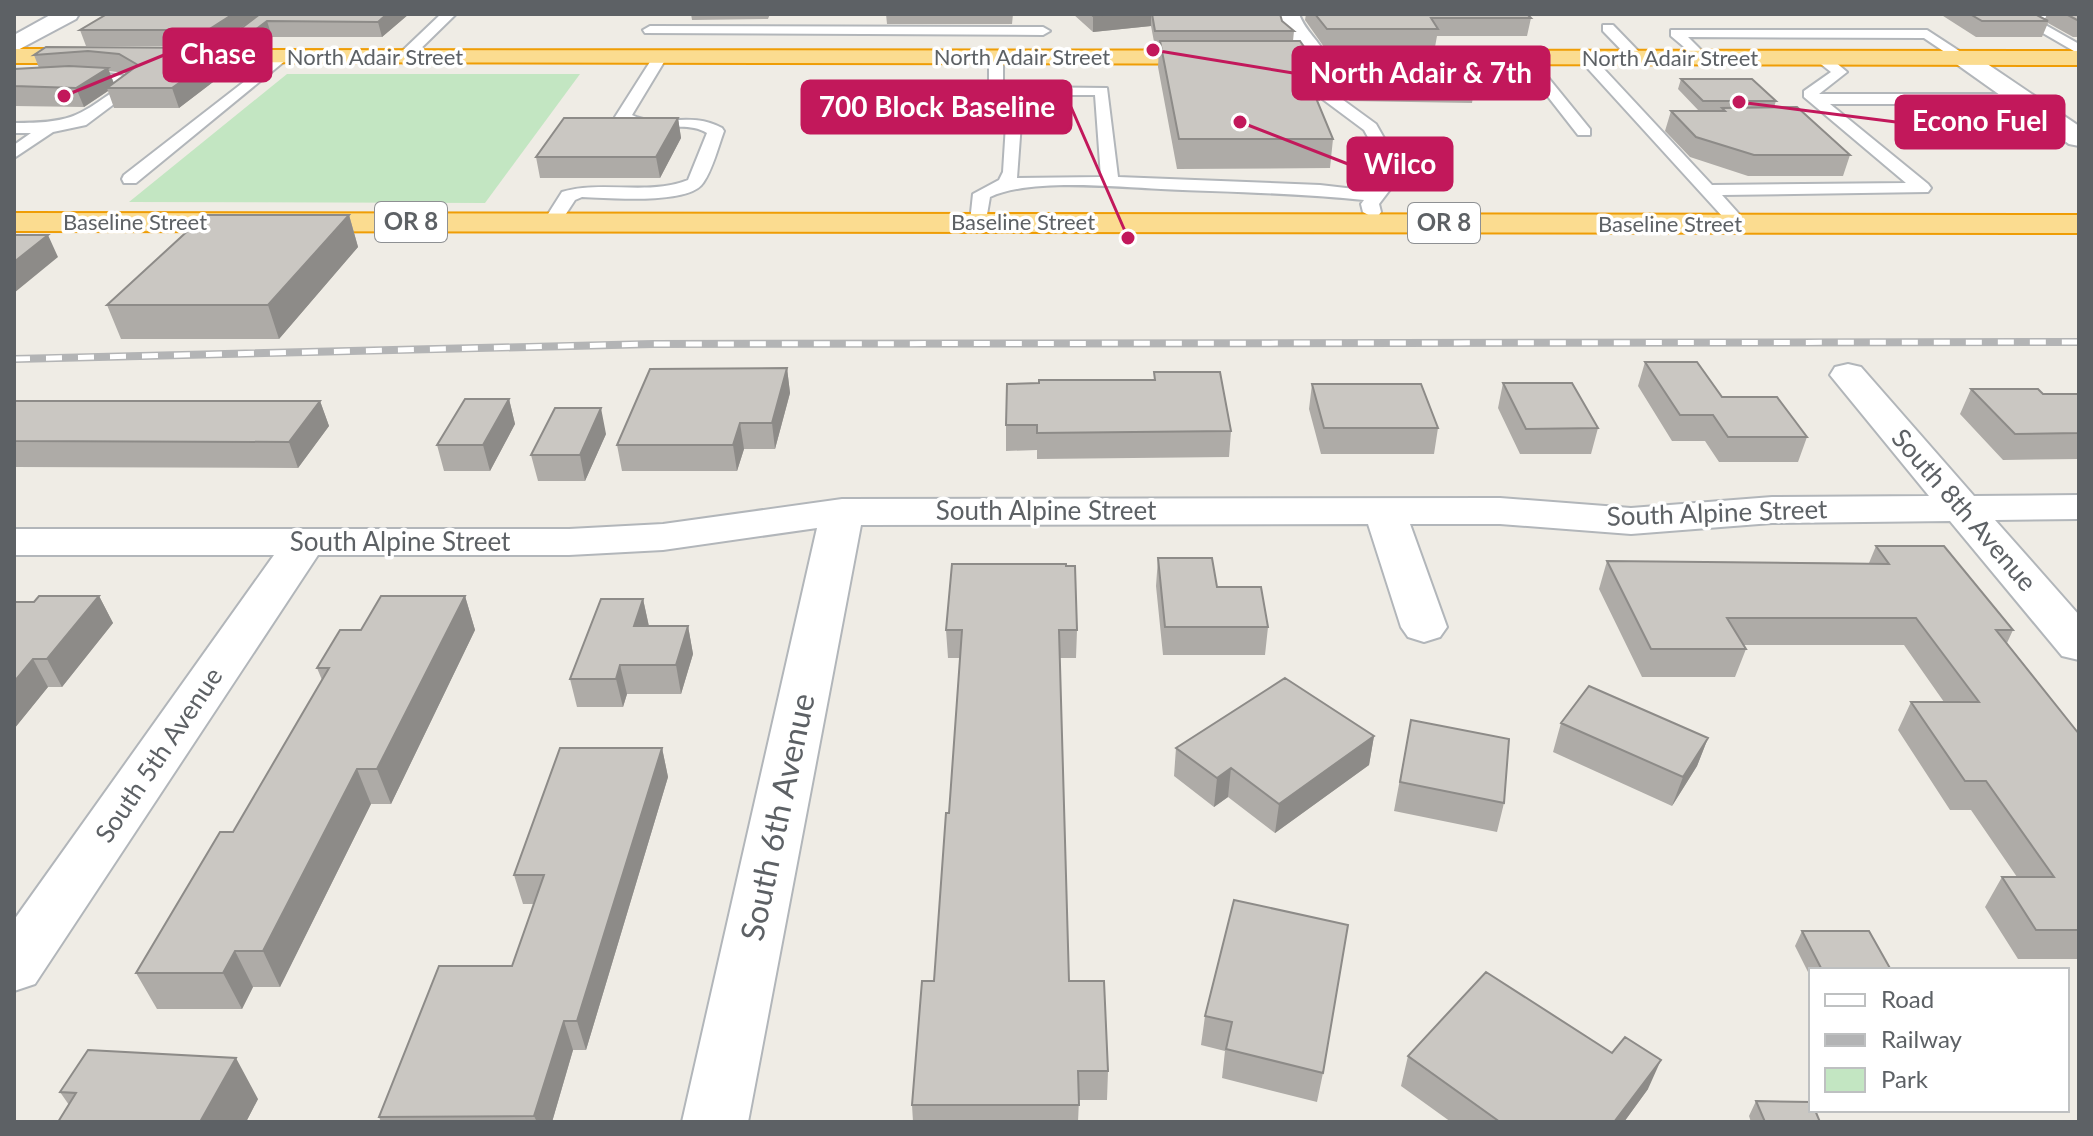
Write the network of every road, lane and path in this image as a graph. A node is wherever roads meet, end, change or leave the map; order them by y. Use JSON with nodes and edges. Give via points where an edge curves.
{"nodes":[{"id":1,"x":68,"y":14,"type":"edge"},
{"id":2,"x":663,"y":14,"type":"edge"},
{"id":3,"x":1046,"y":14,"type":"edge"},
{"id":4,"x":1288,"y":14,"type":"edge"},
{"id":5,"x":1311,"y":14,"type":"edge"},
{"id":6,"x":1673,"y":14,"type":"edge"},
{"id":7,"x":2005,"y":14,"type":"edge"},
{"id":8,"x":2017,"y":14,"type":"edge"},
{"id":9,"x":2079,"y":14,"type":"edge"},
{"id":10,"x":448,"y":15,"type":"edge"},
{"id":11,"x":271,"y":16,"type":"edge"},
{"id":12,"x":1608,"y":28,"type":"dead end"},
{"id":13,"x":1043,"y":31,"type":"junction"},
{"id":14,"x":1695,"y":33,"type":"junction"},
{"id":15,"x":2079,"y":40,"type":"edge"},
{"id":16,"x":14,"y":45,"type":"edge"},
{"id":17,"x":2071,"y":49,"type":"edge"},
{"id":18,"x":2079,"y":50,"type":"edge"},
{"id":19,"x":1309,"y":53,"type":"junction"},
{"id":20,"x":14,"y":56,"type":"edge"},
{"id":21,"x":206,"y":57,"type":"junction"},
{"id":22,"x":281,"y":57,"type":"junction"},
{"id":23,"x":404,"y":57,"type":"junction"},
{"id":24,"x":660,"y":57,"type":"junction"},
{"id":25,"x":996,"y":57,"type":"junction"},
{"id":26,"x":1039,"y":57,"type":"junction"},
{"id":27,"x":1524,"y":57,"type":"junction"},
{"id":28,"x":1585,"y":57,"type":"junction"},
{"id":29,"x":1637,"y":58,"type":"junction"},
{"id":30,"x":1702,"y":58,"type":"junction"},
{"id":31,"x":1822,"y":58,"type":"junction"},
{"id":32,"x":1963,"y":58,"type":"junction"},
{"id":33,"x":14,"y":82,"type":"edge"},
{"id":34,"x":1016,"y":91,"type":"junction"},
{"id":35,"x":1815,"y":99,"type":"junction"},
{"id":36,"x":2023,"y":99,"type":"junction"},
{"id":37,"x":1809,"y":119,"type":"edge"},
{"id":38,"x":1839,"y":119,"type":"junction"},
{"id":39,"x":1643,"y":120,"type":"junction"},
{"id":40,"x":1673,"y":120,"type":"edge"},
{"id":41,"x":14,"y":128,"type":"edge"},
{"id":42,"x":48,"y":128,"type":"junction"},
{"id":43,"x":1584,"y":132,"type":"dead end"},
{"id":44,"x":2077,"y":135,"type":"edge"},
{"id":45,"x":14,"y":153,"type":"edge"},
{"id":46,"x":130,"y":179,"type":"dead end"},
{"id":47,"x":1110,"y":182,"type":"junction"},
{"id":48,"x":1006,"y":183,"type":"junction"},
{"id":49,"x":1708,"y":190,"type":"junction"},
{"id":50,"x":1374,"y":210,"type":"junction"},
{"id":51,"x":14,"y":222,"type":"edge"},
{"id":52,"x":552,"y":222,"type":"junction"},
{"id":53,"x":979,"y":222,"type":"junction"},
{"id":54,"x":1739,"y":224,"type":"junction"},
{"id":55,"x":2079,"y":224,"type":"edge"},
{"id":56,"x":1848,"y":375,"type":"dead end"},
{"id":57,"x":1962,"y":506,"type":"junction"},
{"id":58,"x":2079,"y":507,"type":"edge"},
{"id":59,"x":1385,"y":511,"type":"junction"},
{"id":60,"x":842,"y":512,"type":"junction"},
{"id":61,"x":14,"y":542,"type":"edge"},
{"id":62,"x":304,"y":543,"type":"junction"},
{"id":63,"x":1424,"y":627,"type":"dead end"},
{"id":64,"x":2079,"y":645,"type":"edge"},
{"id":65,"x":14,"y":967,"type":"edge"},
{"id":66,"x":715,"y":1122,"type":"edge"}],
"edges":[{"from":1,"to":16,"type":"street"},
{"from":2,"to":13,"type":"lane","via":[[650,30]]},
{"from":3,"to":13,"type":"lane"},
{"from":4,"to":19,"type":"street","via":[[1295,36]]},
{"from":5,"to":19,"type":"street","via":[[1320,36]]},
{"from":6,"to":14,"type":"lane"},
{"from":7,"to":8,"type":"lane"},
{"from":8,"to":9,"type":"lane"},
{"from":8,"to":17,"type":"lane"},
{"from":10,"to":23,"type":"lane"},
{"from":11,"to":21,"type":"lane"},
{"from":12,"to":29,"type":"lane"},
{"from":13,"to":26,"type":"lane"},
{"from":14,"to":30,"type":"lane","via":[[1676,33]]},
{"from":14,"to":32,"type":"lane","via":[[1927,34]]},
{"from":15,"to":17,"type":"lane"},
{"from":17,"to":18,"type":"lane"},
{"from":17,"to":32,"type":"highway","name":"North Adair Street"},
{"from":19,"to":26,"type":"highway","name":"North Adair Street"},
{"from":19,"to":27,"type":"highway","name":"North Adair Street"},
{"from":19,"to":50,"type":"lane","via":[[1322,92],[1370,127],[1393,168]]},
{"from":20,"to":21,"type":"highway","name":"North Adair Street"},
{"from":21,"to":22,"type":"highway","name":"North Adair Street"},
{"from":22,"to":23,"type":"highway","name":"North Adair Street"},
{"from":22,"to":46,"type":"lane"},
{"from":23,"to":24,"type":"highway","name":"North Adair Street"},
{"from":24,"to":25,"type":"highway","name":"North Adair Street"},
{"from":24,"to":52,"type":"lane","via":[[623,117],[696,123],[716,131],[695,183],[664,192],[581,192],[568,196]]},
{"from":25,"to":26,"type":"highway","name":"North Adair Street"},
{"from":25,"to":34,"type":"lane","via":[[996,85]]},
{"from":27,"to":28,"type":"highway","name":"North Adair Street"},
{"from":27,"to":43,"type":"lane"},
{"from":28,"to":29,"type":"highway","name":"North Adair Street"},
{"from":28,"to":39,"type":"lane"},
{"from":29,"to":30,"type":"highway","name":"North Adair Street"},
{"from":30,"to":31,"type":"highway","name":"North Adair Street"},
{"from":31,"to":32,"type":"highway","name":"North Adair Street"},
{"from":31,"to":35,"type":"lane","via":[[1840,72],[1809,94]]},
{"from":32,"to":36,"type":"street"},
{"from":33,"to":42,"type":"lane","via":[[135,83],[80,122]]},
{"from":34,"to":47,"type":"lane","via":[[1102,91]]},
{"from":34,"to":48,"type":"lane"},
{"from":35,"to":36,"type":"lane"},
{"from":35,"to":38,"type":"lane"},
{"from":36,"to":44,"type":"street"},
{"from":37,"to":38,"type":"lane"},
{"from":38,"to":49,"type":"lane","via":[[1922,188]]},
{"from":39,"to":40,"type":"lane"},
{"from":39,"to":49,"type":"lane"},
{"from":41,"to":42,"type":"lane"},
{"from":42,"to":45,"type":"lane"},
{"from":47,"to":48,"type":"lane"},
{"from":47,"to":50,"type":"lane","via":[[1320,190]]},
{"from":48,"to":53,"type":"lane","via":[[982,194]]},
{"from":49,"to":54,"type":"lane"},
{"from":50,"to":53,"type":"highway","name":"Baseline Street","number":"OR 8"},
{"from":50,"to":54,"type":"highway","name":"Baseline Street","number":"OR 8"},
{"from":51,"to":52,"type":"highway","name":"Baseline Street","number":"OR 8"},
{"from":52,"to":53,"type":"highway","name":"Baseline Street","number":"OR 8"},
{"from":54,"to":55,"type":"highway","name":"Baseline Street","number":"OR 8"},
{"from":56,"to":57,"type":"street","name":"South 8th Avenue"},
{"from":57,"to":58,"type":"street","name":"South Alpine Street"},
{"from":57,"to":59,"type":"street","name":"South Alpine Street","via":[[1772,510],[1631,521],[1500,511]]},
{"from":57,"to":64,"type":"street","name":"South 8th Avenue"},
{"from":59,"to":60,"type":"street","name":"South Alpine Street"},
{"from":59,"to":63,"type":"street"},
{"from":60,"to":62,"type":"street","name":"South Alpine Street","via":[[663,537]]},
{"from":60,"to":66,"type":"street","name":"South 6th Avenue"},
{"from":61,"to":62,"type":"street","name":"South Alpine Street"},
{"from":62,"to":65,"type":"street","name":"South 5th Avenue"}]}
